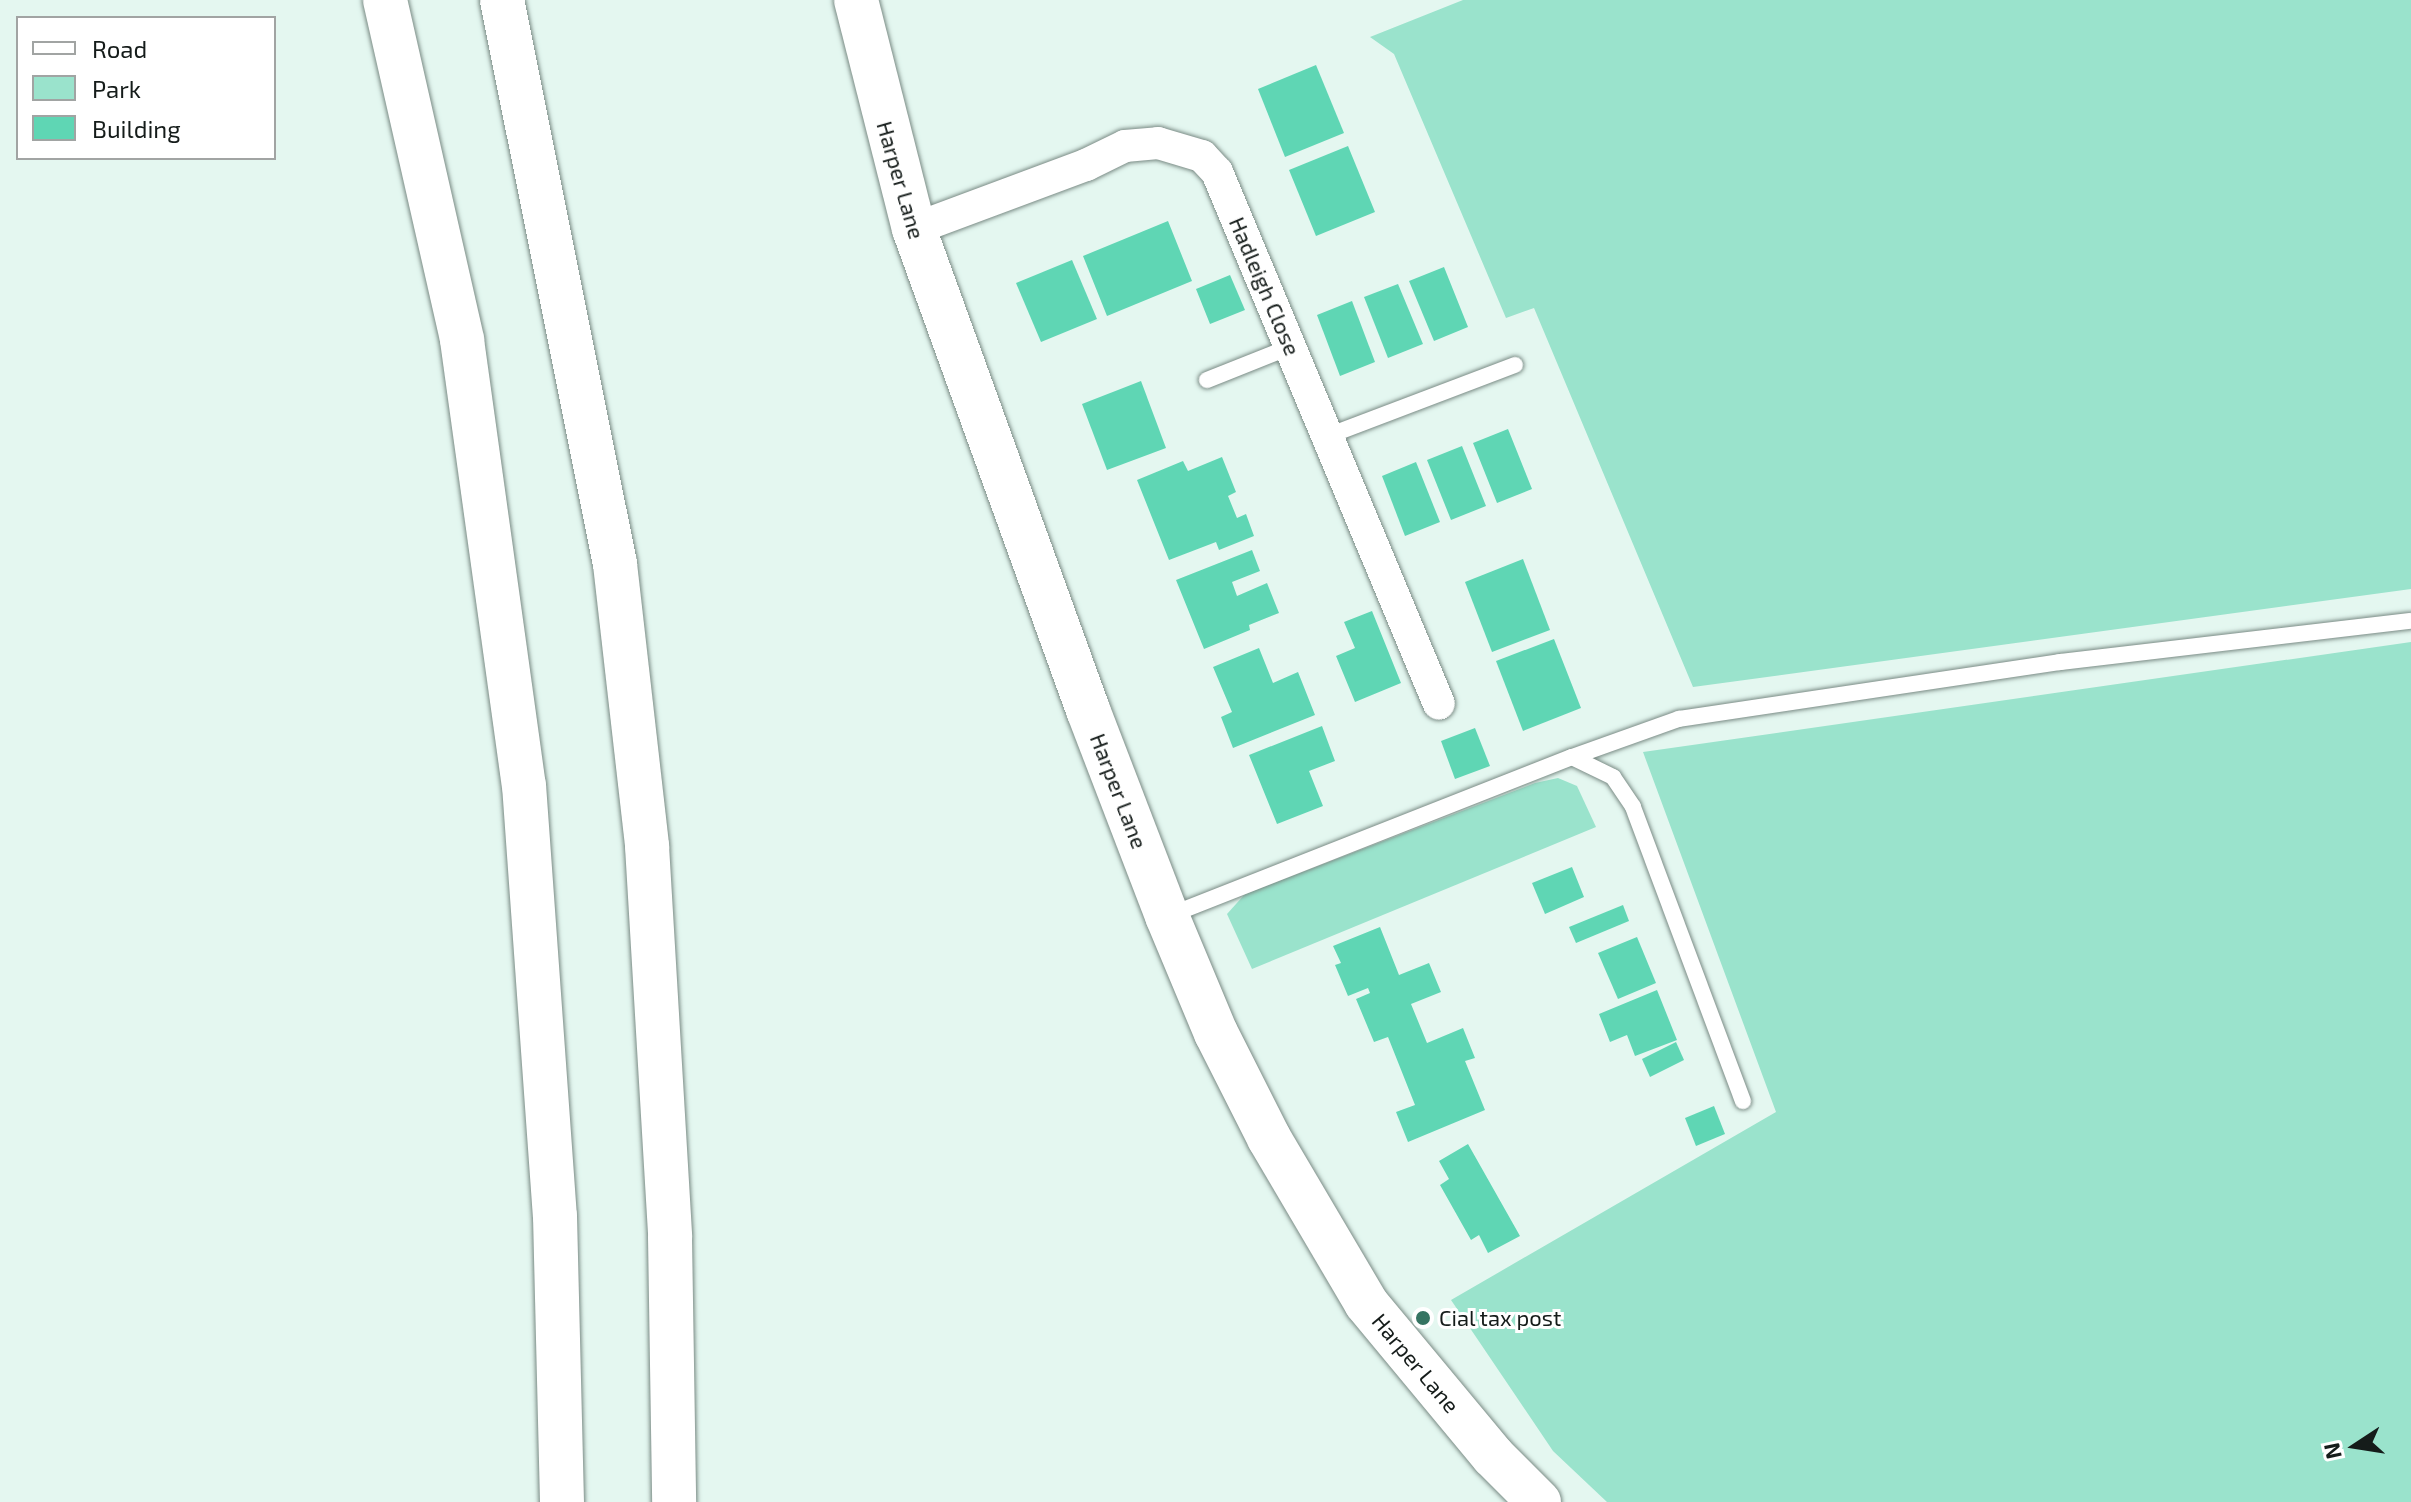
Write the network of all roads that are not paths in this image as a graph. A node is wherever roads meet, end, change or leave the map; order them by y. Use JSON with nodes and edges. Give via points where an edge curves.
{"nodes":[{"id":1,"x":385,"y":0,"type":"edge"},
{"id":2,"x":502,"y":0,"type":"edge"},
{"id":3,"x":856,"y":0,"type":"edge"},
{"id":4,"x":914,"y":229,"type":"junction"},
{"id":5,"x":1290,"y":347,"type":"junction"},
{"id":6,"x":1515,"y":365,"type":"dead end"},
{"id":7,"x":1207,"y":380,"type":"dead end"},
{"id":8,"x":1328,"y":436,"type":"junction"},
{"id":9,"x":2411,"y":621,"type":"edge"},
{"id":10,"x":1439,"y":704,"type":"dead end"},
{"id":11,"x":1572,"y":757,"type":"junction"},
{"id":12,"x":1167,"y":916,"type":"junction"},
{"id":13,"x":1743,"y":1101,"type":"dead end"},
{"id":14,"x":562,"y":1502,"type":"edge"},
{"id":15,"x":674,"y":1502,"type":"edge"},
{"id":16,"x":1539,"y":1502,"type":"edge"}],
"edges":[{"from":1,"to":14,"type":"main road","via":[[462,340],[524,785],[555,1216]]},
{"from":2,"to":15,"type":"main road","via":[[615,564],[647,846],[670,1237]]},
{"from":3,"to":4,"type":"main road","name":"Harper Lane"},
{"from":4,"to":5,"type":"street","name":"Hadleigh Close","via":[[1125,146],[1158,143],[1181,149],[1202,156],[1217,172]]},
{"from":4,"to":12,"type":"main road","name":"Harper Lane"},
{"from":5,"to":7,"type":"lane"},
{"from":5,"to":8,"type":"street","name":"Hadleigh Close"},
{"from":6,"to":8,"type":"lane"},
{"from":8,"to":10,"type":"street","name":"Hadleigh Close"},
{"from":9,"to":11,"type":"lane","via":[[2060,662],[1679,719]]},
{"from":11,"to":12,"type":"lane"},
{"from":11,"to":13,"type":"lane","via":[[1613,777],[1633,807]]},
{"from":12,"to":16,"type":"main road","name":"Harper Lane","via":[[1216,1033],[1269,1138],[1366,1303],[1493,1456]]}]}
